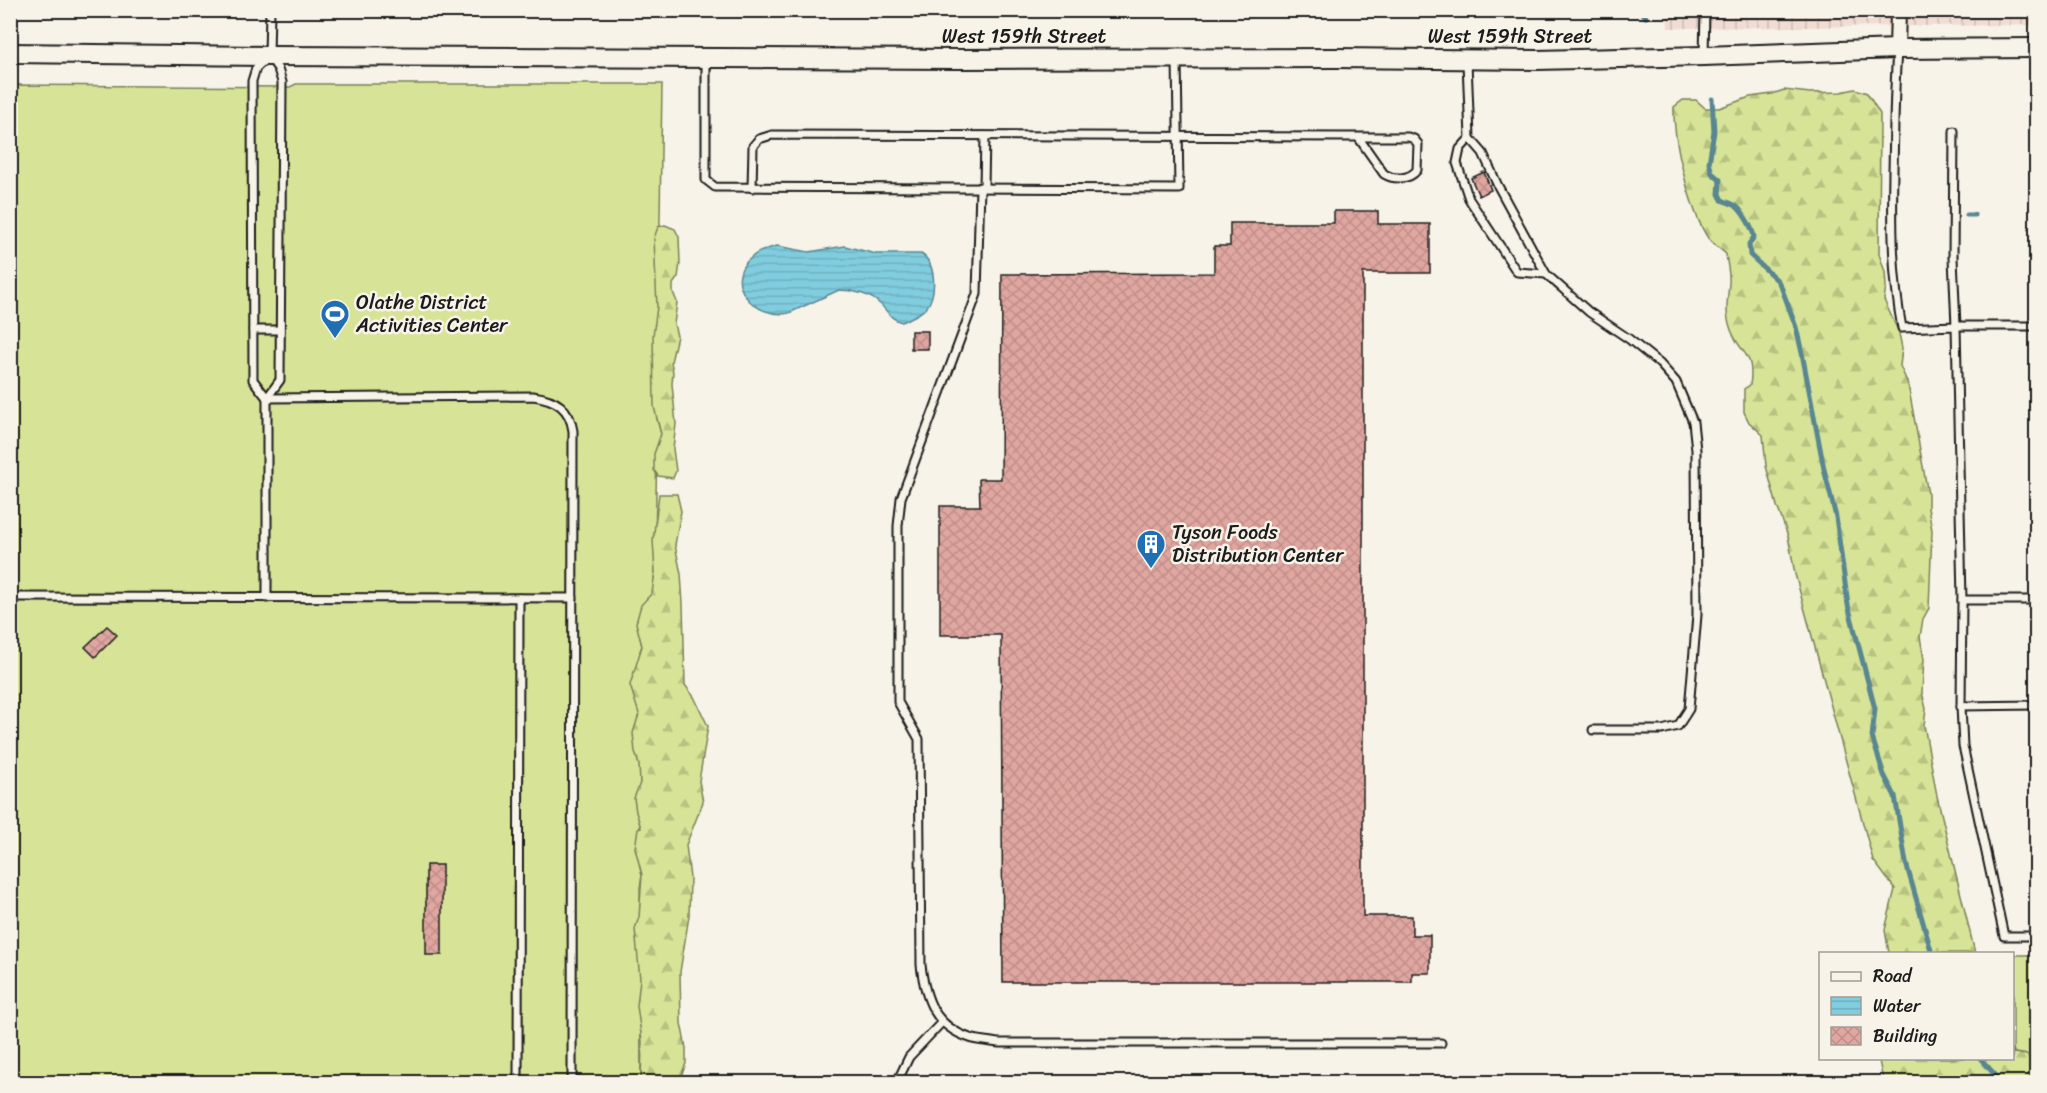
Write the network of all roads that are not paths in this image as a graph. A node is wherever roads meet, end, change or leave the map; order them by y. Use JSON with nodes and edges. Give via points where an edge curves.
{"nodes":[{"id":1,"x":270,"y":10,"type":"edge"},
{"id":2,"x":1705,"y":10,"type":"edge"},
{"id":3,"x":1898,"y":10,"type":"edge"},
{"id":4,"x":2037,"y":48,"type":"edge"},
{"id":5,"x":1897,"y":49,"type":"junction"},
{"id":6,"x":10,"y":53,"type":"edge"},
{"id":7,"x":269,"y":56,"type":"junction"},
{"id":8,"x":1704,"y":56,"type":"junction"},
{"id":9,"x":706,"y":58,"type":"junction"},
{"id":10,"x":1177,"y":59,"type":"junction"},
{"id":11,"x":1467,"y":59,"type":"junction"},
{"id":12,"x":1954,"y":131,"type":"dead end"},
{"id":13,"x":985,"y":136,"type":"junction"},
{"id":14,"x":1178,"y":136,"type":"junction"},
{"id":15,"x":1358,"y":137,"type":"junction"},
{"id":16,"x":1470,"y":138,"type":"junction"},
{"id":17,"x":982,"y":187,"type":"junction"},
{"id":18,"x":752,"y":188,"type":"junction"},
{"id":19,"x":1546,"y":274,"type":"junction"},
{"id":20,"x":1956,"y":326,"type":"junction"},
{"id":21,"x":2037,"y":326,"type":"edge"},
{"id":22,"x":253,"y":330,"type":"junction"},
{"id":23,"x":280,"y":330,"type":"junction"},
{"id":24,"x":267,"y":398,"type":"junction"},
{"id":25,"x":10,"y":597,"type":"edge"},
{"id":26,"x":267,"y":597,"type":"junction"},
{"id":27,"x":519,"y":597,"type":"junction"},
{"id":28,"x":573,"y":597,"type":"junction"},
{"id":29,"x":1962,"y":600,"type":"junction"},
{"id":30,"x":2037,"y":600,"type":"edge"},
{"id":31,"x":2037,"y":705,"type":"edge"},
{"id":32,"x":1960,"y":706,"type":"junction"},
{"id":33,"x":1593,"y":730,"type":"dead end"},
{"id":34,"x":2037,"y":936,"type":"edge"},
{"id":35,"x":942,"y":1022,"type":"junction"},
{"id":36,"x":1441,"y":1042,"type":"dead end"},
{"id":37,"x":518,"y":1083,"type":"edge"},
{"id":38,"x":572,"y":1083,"type":"edge"},
{"id":39,"x":897,"y":1083,"type":"edge"}],
"edges":[{"from":1,"to":7,"type":"lane"},
{"from":2,"to":8,"type":"lane"},
{"from":3,"to":5,"type":"street"},
{"from":4,"to":5,"type":"street","name":"West 159th Street"},
{"from":5,"to":8,"type":"street","name":"West 159th Street"},
{"from":5,"to":20,"type":"lane","via":[[1892,223],[1902,327]]},
{"from":6,"to":7,"type":"street","name":"West 159th Street"},
{"from":7,"to":9,"type":"street","name":"West 159th Street"},
{"from":7,"to":22,"type":"lane","via":[[256,68],[252,81]]},
{"from":7,"to":23,"type":"lane","via":[[282,82]]},
{"from":8,"to":11,"type":"street","name":"West 159th Street"},
{"from":9,"to":10,"type":"street","name":"West 159th Street"},
{"from":9,"to":18,"type":"lane","via":[[706,180],[715,187]]},
{"from":10,"to":11,"type":"street","name":"West 159th Street"},
{"from":10,"to":14,"type":"lane"},
{"from":11,"to":16,"type":"lane"},
{"from":12,"to":20,"type":"lane"},
{"from":13,"to":14,"type":"lane"},
{"from":13,"to":17,"type":"lane"},
{"from":13,"to":18,"type":"lane","via":[[772,135],[753,146]]},
{"from":14,"to":15,"type":"lane"},
{"from":14,"to":17,"type":"lane","via":[[1179,189]]},
{"from":15,"to":15,"type":"lane","via":[[1384,174],[1409,177],[1418,171],[1418,144],[1414,139]]},
{"from":16,"to":19,"type":"lane","via":[[1483,153]]},
{"from":16,"to":19,"type":"lane","via":[[1460,149],[1457,162],[1469,199],[1517,272]]},
{"from":17,"to":18,"type":"lane"},
{"from":17,"to":35,"type":"lane","via":[[977,294],[901,498],[898,526],[898,702],[919,740],[921,965],[931,1008]]},
{"from":19,"to":33,"type":"lane","via":[[1589,312],[1660,364],[1677,382],[1693,422],[1696,450],[1697,615],[1689,709],[1678,726],[1662,730]]},
{"from":20,"to":21,"type":"lane"},
{"from":20,"to":29,"type":"lane"},
{"from":22,"to":23,"type":"lane"},
{"from":22,"to":24,"type":"lane","via":[[253,380]]},
{"from":23,"to":24,"type":"lane","via":[[280,380]]},
{"from":24,"to":26,"type":"lane"},
{"from":24,"to":28,"type":"lane","via":[[534,396],[557,402],[572,420],[573,431]]},
{"from":25,"to":26,"type":"lane"},
{"from":26,"to":27,"type":"lane"},
{"from":27,"to":28,"type":"lane"},
{"from":27,"to":37,"type":"lane"},
{"from":28,"to":38,"type":"lane"},
{"from":29,"to":30,"type":"lane"},
{"from":29,"to":32,"type":"lane"},
{"from":31,"to":32,"type":"lane"},
{"from":32,"to":34,"type":"lane","via":[[1963,746],[2004,936]]},
{"from":35,"to":36,"type":"lane","via":[[969,1038],[998,1042]]},
{"from":35,"to":39,"type":"lane","via":[[909,1057]]}]}
